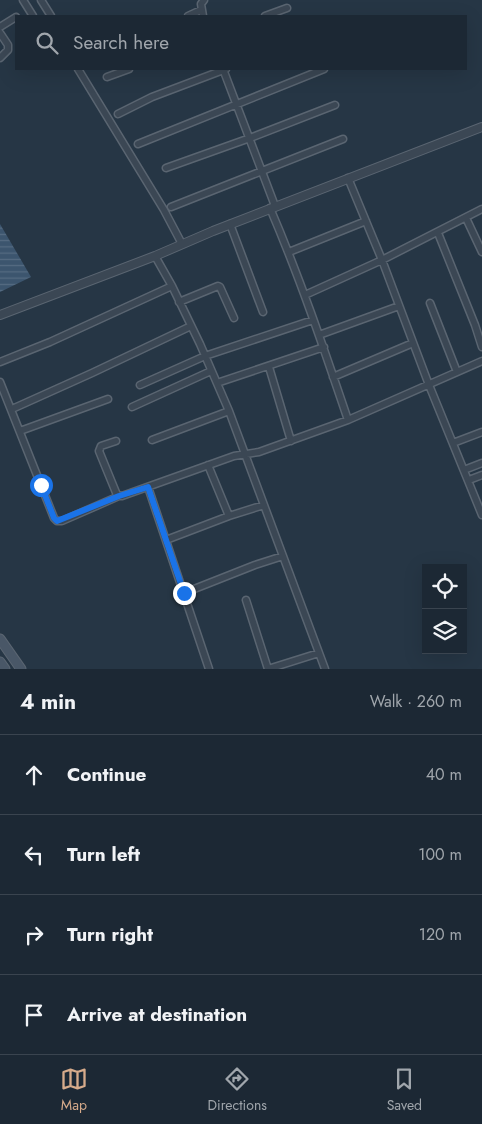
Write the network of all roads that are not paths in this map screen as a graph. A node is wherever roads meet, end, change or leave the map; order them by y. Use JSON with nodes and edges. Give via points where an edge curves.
{"nodes":[{"id":1,"x":23,"y":0,"type":"edge"},
{"id":2,"x":41,"y":0,"type":"edge"},
{"id":3,"x":204,"y":0,"type":"edge"},
{"id":4,"x":287,"y":8,"type":"dead end"},
{"id":5,"x":29,"y":10,"type":"junction"},
{"id":6,"x":202,"y":13,"type":"edge"},
{"id":7,"x":20,"y":15,"type":"edge"},
{"id":8,"x":32,"y":15,"type":"edge"},
{"id":9,"x":50,"y":15,"type":"edge"},
{"id":10,"x":268,"y":15,"type":"edge"},
{"id":11,"x":15,"y":18,"type":"edge"},
{"id":12,"x":0,"y":26,"type":"edge"},
{"id":13,"x":0,"y":33,"type":"edge"},
{"id":14,"x":0,"y":58,"type":"edge"},
{"id":15,"x":79,"y":70,"type":"edge"},
{"id":16,"x":126,"y":70,"type":"edge"},
{"id":17,"x":221,"y":70,"type":"edge"},
{"id":18,"x":224,"y":70,"type":"edge"},
{"id":19,"x":322,"y":70,"type":"edge"},
{"id":20,"x":107,"y":77,"type":"dead end"},
{"id":21,"x":237,"y":104,"type":"junction"},
{"id":22,"x":335,"y":105,"type":"dead end"},
{"id":23,"x":118,"y":114,"type":"dead end"},
{"id":24,"x":482,"y":127,"type":"edge"},
{"id":25,"x":250,"y":138,"type":"junction"},
{"id":26,"x":343,"y":139,"type":"dead end"},
{"id":27,"x":138,"y":144,"type":"dead end"},
{"id":28,"x":166,"y":168,"type":"dead end"},
{"id":29,"x":262,"y":172,"type":"junction"},
{"id":30,"x":348,"y":178,"type":"junction"},
{"id":31,"x":171,"y":207,"type":"dead end"},
{"id":32,"x":273,"y":207,"type":"junction"},
{"id":33,"x":482,"y":209,"type":"edge"},
{"id":34,"x":466,"y":218,"type":"junction"},
{"id":35,"x":366,"y":221,"type":"junction"},
{"id":36,"x":230,"y":224,"type":"junction"},
{"id":37,"x":438,"y":233,"type":"junction"},
{"id":38,"x":182,"y":244,"type":"junction"},
{"id":39,"x":289,"y":252,"type":"junction"},
{"id":40,"x":482,"y":252,"type":"edge"},
{"id":41,"x":155,"y":256,"type":"junction"},
{"id":42,"x":382,"y":260,"type":"junction"},
{"id":43,"x":172,"y":286,"type":"junction"},
{"id":44,"x":304,"y":295,"type":"junction"},
{"id":45,"x":179,"y":302,"type":"junction"},
{"id":46,"x":430,"y":303,"type":"dead end"},
{"id":47,"x":399,"y":306,"type":"junction"},
{"id":48,"x":263,"y":312,"type":"dead end"},
{"id":49,"x":0,"y":315,"type":"edge"},
{"id":50,"x":234,"y":318,"type":"dead end"},
{"id":51,"x":313,"y":320,"type":"junction"},
{"id":52,"x":191,"y":326,"type":"junction"},
{"id":53,"x":319,"y":335,"type":"junction"},
{"id":54,"x":413,"y":343,"type":"junction"},
{"id":55,"x":324,"y":347,"type":"junction"},
{"id":56,"x":482,"y":347,"type":"edge"},
{"id":57,"x":205,"y":356,"type":"junction"},
{"id":58,"x":0,"y":362,"type":"edge"},
{"id":59,"x":482,"y":362,"type":"edge"},
{"id":60,"x":269,"y":367,"type":"junction"},
{"id":61,"x":211,"y":371,"type":"junction"},
{"id":62,"x":458,"y":372,"type":"junction"},
{"id":63,"x":334,"y":377,"type":"junction"},
{"id":64,"x":0,"y":382,"type":"edge"},
{"id":65,"x":217,"y":383,"type":"junction"},
{"id":66,"x":140,"y":385,"type":"dead end"},
{"id":67,"x":429,"y":385,"type":"junction"},
{"id":68,"x":108,"y":399,"type":"dead end"},
{"id":69,"x":132,"y":406,"type":"dead end"},
{"id":70,"x":12,"y":409,"type":"junction"},
{"id":71,"x":229,"y":411,"type":"junction"},
{"id":72,"x":348,"y":420,"type":"junction"},
{"id":73,"x":20,"y":431,"type":"junction"},
{"id":74,"x":482,"y":432,"type":"edge"},
{"id":75,"x":152,"y":440,"type":"dead end"},
{"id":76,"x":116,"y":441,"type":"dead end"},
{"id":77,"x":291,"y":441,"type":"junction"},
{"id":78,"x":453,"y":443,"type":"junction"},
{"id":79,"x":246,"y":454,"type":"junction"},
{"id":80,"x":482,"y":463,"type":"edge"},
{"id":81,"x":208,"y":465,"type":"junction"},
{"id":82,"x":464,"y":470,"type":"junction"},
{"id":83,"x":482,"y":475,"type":"edge"},
{"id":84,"x":469,"y":480,"type":"junction"},
{"id":85,"x":148,"y":487,"type":"junction"},
{"id":86,"x":119,"y":496,"type":"junction"},
{"id":87,"x":264,"y":505,"type":"junction"},
{"id":88,"x":482,"y":513,"type":"edge"},
{"id":89,"x":229,"y":516,"type":"junction"},
{"id":90,"x":166,"y":540,"type":"junction"},
{"id":91,"x":284,"y":556,"type":"junction"},
{"id":92,"x":184,"y":593,"type":"junction"},
{"id":93,"x":246,"y":600,"type":"dead end"},
{"id":94,"x":0,"y":639,"type":"edge"},
{"id":95,"x":320,"y":653,"type":"junction"},
{"id":96,"x":0,"y":662,"type":"edge"},
{"id":97,"x":5,"y":669,"type":"edge"},
{"id":98,"x":21,"y":669,"type":"edge"},
{"id":99,"x":210,"y":669,"type":"edge"},
{"id":100,"x":268,"y":669,"type":"edge"},
{"id":101,"x":325,"y":669,"type":"edge"}],
"edges":[{"from":1,"to":5,"type":"street"},
{"from":2,"to":9,"type":"street"},
{"from":3,"to":6,"type":"street"},
{"from":4,"to":10,"type":"street"},
{"from":5,"to":7,"type":"street"},
{"from":5,"to":8,"type":"street"},
{"from":11,"to":12,"type":"street"},
{"from":13,"to":14,"type":"street","via":[[8,50]]},
{"from":15,"to":38,"type":"street"},
{"from":16,"to":20,"type":"street"},
{"from":17,"to":23,"type":"street"},
{"from":18,"to":21,"type":"street"},
{"from":19,"to":21,"type":"street"},
{"from":21,"to":25,"type":"street"},
{"from":21,"to":27,"type":"street"},
{"from":22,"to":25,"type":"street"},
{"from":24,"to":30,"type":"street"},
{"from":25,"to":28,"type":"street"},
{"from":25,"to":29,"type":"street"},
{"from":26,"to":29,"type":"street"},
{"from":29,"to":31,"type":"street"},
{"from":29,"to":32,"type":"street"},
{"from":30,"to":32,"type":"street"},
{"from":30,"to":35,"type":"street"},
{"from":32,"to":36,"type":"street"},
{"from":32,"to":39,"type":"street"},
{"from":33,"to":34,"type":"street"},
{"from":34,"to":37,"type":"street"},
{"from":34,"to":40,"type":"street"},
{"from":35,"to":39,"type":"street"},
{"from":35,"to":42,"type":"street"},
{"from":36,"to":38,"type":"street"},
{"from":36,"to":48,"type":"street"},
{"from":37,"to":42,"type":"street"},
{"from":37,"to":56,"type":"street"},
{"from":38,"to":41,"type":"street"},
{"from":39,"to":44,"type":"street"},
{"from":41,"to":43,"type":"street"},
{"from":41,"to":49,"type":"street"},
{"from":42,"to":44,"type":"street"},
{"from":42,"to":47,"type":"street"},
{"from":43,"to":45,"type":"street"},
{"from":43,"to":58,"type":"street"},
{"from":44,"to":51,"type":"street"},
{"from":45,"to":50,"type":"street","via":[[218,286]]},
{"from":45,"to":52,"type":"street"},
{"from":46,"to":62,"type":"street"},
{"from":47,"to":53,"type":"street"},
{"from":47,"to":54,"type":"street"},
{"from":51,"to":53,"type":"street"},
{"from":51,"to":57,"type":"street"},
{"from":52,"to":57,"type":"street"},
{"from":52,"to":70,"type":"street"},
{"from":53,"to":55,"type":"street"},
{"from":54,"to":63,"type":"street"},
{"from":54,"to":67,"type":"street"},
{"from":55,"to":60,"type":"street"},
{"from":55,"to":63,"type":"street"},
{"from":57,"to":61,"type":"street"},
{"from":57,"to":66,"type":"street"},
{"from":59,"to":62,"type":"street"},
{"from":60,"to":65,"type":"street"},
{"from":60,"to":77,"type":"street"},
{"from":61,"to":65,"type":"street"},
{"from":61,"to":69,"type":"street"},
{"from":62,"to":67,"type":"street"},
{"from":63,"to":72,"type":"street"},
{"from":64,"to":70,"type":"street"},
{"from":65,"to":71,"type":"street"},
{"from":67,"to":72,"type":"street"},
{"from":67,"to":78,"type":"street"},
{"from":68,"to":73,"type":"street"},
{"from":70,"to":73,"type":"street"},
{"from":71,"to":75,"type":"street"},
{"from":71,"to":79,"type":"street"},
{"from":72,"to":77,"type":"street"},
{"from":73,"to":86,"type":"street","via":[[57,521]]},
{"from":74,"to":78,"type":"street"},
{"from":76,"to":86,"type":"street","via":[[99,449]]},
{"from":77,"to":79,"type":"street"},
{"from":78,"to":82,"type":"street"},
{"from":79,"to":81,"type":"street"},
{"from":79,"to":87,"type":"street"},
{"from":80,"to":82,"type":"street"},
{"from":81,"to":85,"type":"street"},
{"from":81,"to":89,"type":"street"},
{"from":82,"to":84,"type":"street"},
{"from":83,"to":84,"type":"street"},
{"from":84,"to":88,"type":"street"},
{"from":85,"to":86,"type":"street"},
{"from":85,"to":90,"type":"street"},
{"from":87,"to":89,"type":"street"},
{"from":87,"to":91,"type":"street"},
{"from":89,"to":90,"type":"street"},
{"from":90,"to":92,"type":"street"},
{"from":91,"to":92,"type":"street"},
{"from":91,"to":95,"type":"street"},
{"from":92,"to":99,"type":"street"},
{"from":93,"to":100,"type":"street"},
{"from":94,"to":98,"type":"main road"},
{"from":95,"to":100,"type":"street"},
{"from":95,"to":101,"type":"street"},
{"from":96,"to":97,"type":"main road"}]}
